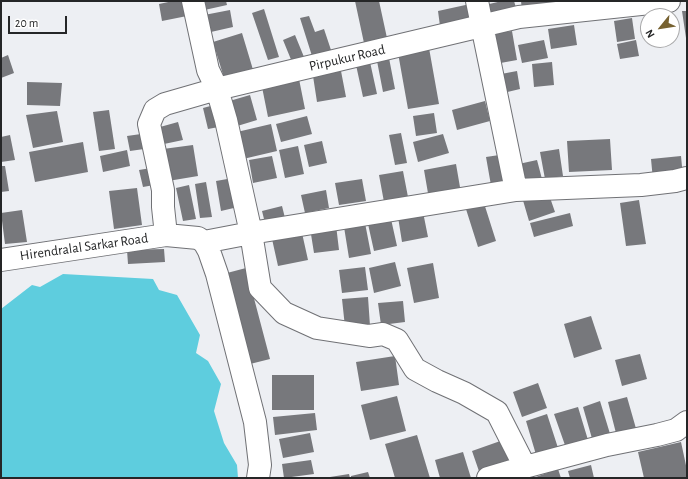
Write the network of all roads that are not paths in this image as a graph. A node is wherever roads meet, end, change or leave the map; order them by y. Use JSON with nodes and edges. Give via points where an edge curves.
{"nodes":[{"id":1,"x":193,"y":1,"type":"edge"},
{"id":2,"x":477,"y":1,"type":"edge"},
{"id":3,"x":669,"y":1,"type":"edge"},
{"id":4,"x":482,"y":26,"type":"junction"},
{"id":5,"x":217,"y":89,"type":"junction"},
{"id":6,"x":687,"y":178,"type":"edge"},
{"id":7,"x":516,"y":190,"type":"junction"},
{"id":8,"x":252,"y":233,"type":"junction"},
{"id":9,"x":166,"y":235,"type":"junction"},
{"id":10,"x":204,"y":242,"type":"junction"},
{"id":11,"x":1,"y":260,"type":"edge"},
{"id":12,"x":687,"y":422,"type":"edge"},
{"id":13,"x":525,"y":467,"type":"junction"},
{"id":14,"x":258,"y":478,"type":"edge"},
{"id":15,"x":488,"y":478,"type":"edge"}],
"edges":[{"from":1,"to":5,"type":"street","via":[[208,70]]},
{"from":2,"to":4,"type":"street"},
{"from":3,"to":4,"type":"street","name":"Pirpukur Road","via":[[520,18]]},
{"from":4,"to":5,"type":"street","name":"Pirpukur Road"},
{"from":4,"to":7,"type":"street"},
{"from":5,"to":8,"type":"street"},
{"from":5,"to":9,"type":"street","name":"Pirpukur Road","via":[[165,104],[155,110],[149,124],[163,190]]},
{"from":6,"to":7,"type":"street","via":[[641,186]]},
{"from":7,"to":8,"type":"street"},
{"from":8,"to":10,"type":"street"},
{"from":8,"to":13,"type":"street","via":[[260,288],[284,313],[317,328],[369,336],[383,334],[397,340],[415,369],[497,412]]},
{"from":9,"to":10,"type":"street","name":"Hirendralal Sarkar Road","via":[[198,238]]},
{"from":9,"to":11,"type":"street","name":"Hirendralal Sarkar Road"},
{"from":10,"to":14,"type":"street","via":[[217,274],[255,422],[260,465]]},
{"from":12,"to":13,"type":"street","via":[[676,430]]},
{"from":13,"to":15,"type":"street"}]}
